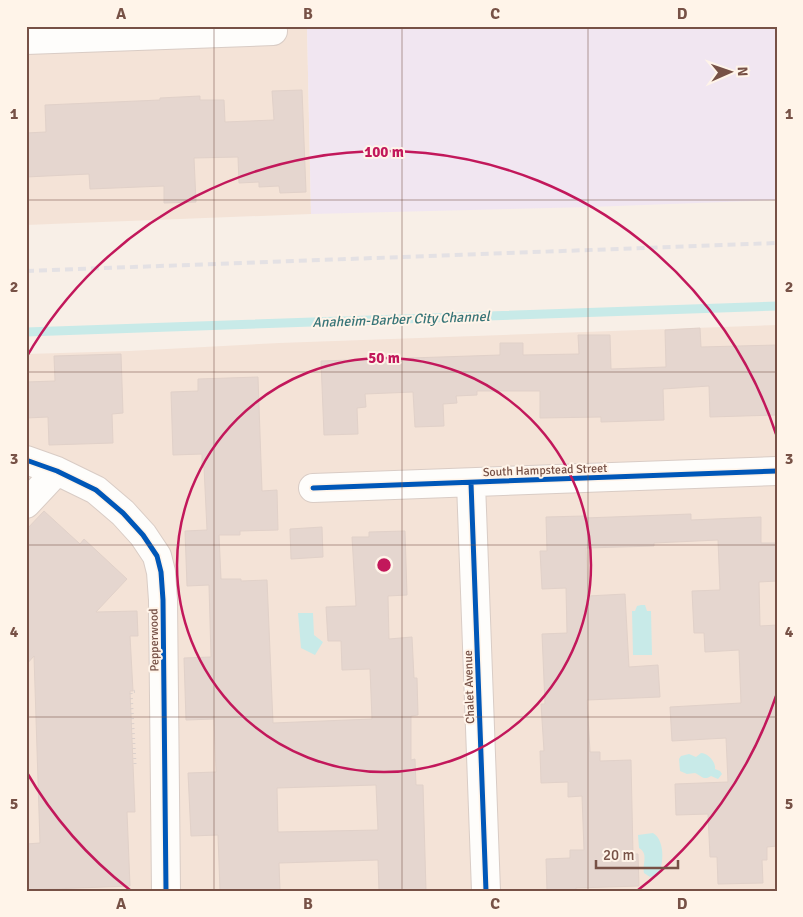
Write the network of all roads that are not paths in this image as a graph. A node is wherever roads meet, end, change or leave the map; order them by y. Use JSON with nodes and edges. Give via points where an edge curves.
{"nodes":[{"id":1,"x":274,"y":31,"type":"dead end"},
{"id":2,"x":96,"y":32,"type":"edge"},
{"id":3,"x":26,"y":40,"type":"edge"},
{"id":4,"x":26,"y":460,"type":"edge"},
{"id":5,"x":57,"y":471,"type":"junction"},
{"id":6,"x":777,"y":471,"type":"edge"},
{"id":7,"x":471,"y":483,"type":"junction"},
{"id":8,"x":313,"y":488,"type":"dead end"},
{"id":9,"x":26,"y":504,"type":"edge"},
{"id":10,"x":166,"y":891,"type":"edge"},
{"id":11,"x":486,"y":891,"type":"edge"}],
"edges":[{"from":1,"to":2,"type":"street"},
{"from":2,"to":3,"type":"street"},
{"from":4,"to":5,"type":"street","name":"Pepperwood"},
{"from":5,"to":9,"type":"street"},
{"from":5,"to":10,"type":"street","name":"Pepperwood","via":[[96,490],[123,513],[143,535],[156,556],[161,572]]},
{"from":6,"to":7,"type":"street","name":"South Hampstead Street"},
{"from":7,"to":8,"type":"street","name":"South Hampstead Street"},
{"from":7,"to":11,"type":"street","name":"Chalet Avenue"}]}
